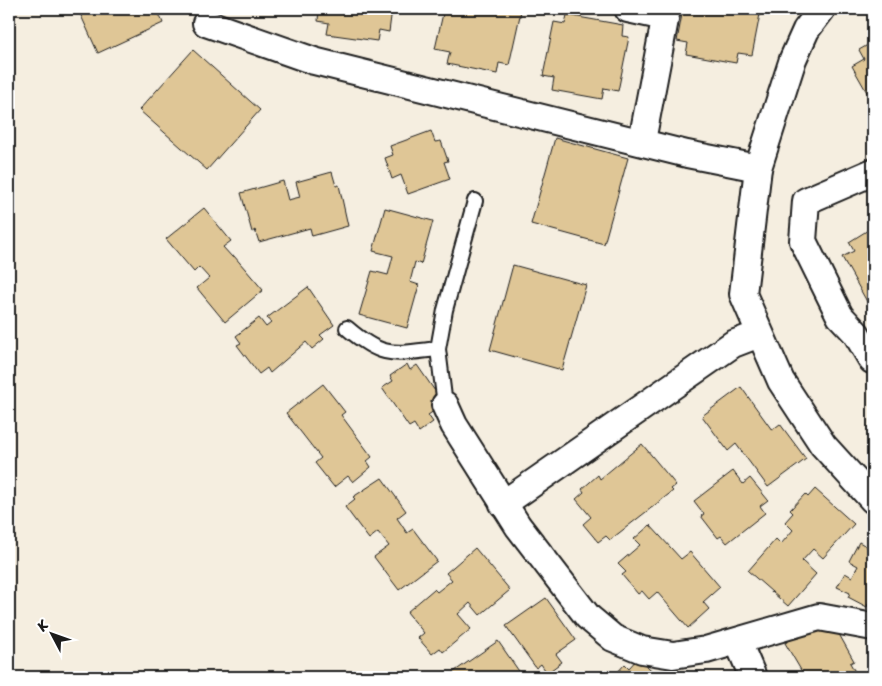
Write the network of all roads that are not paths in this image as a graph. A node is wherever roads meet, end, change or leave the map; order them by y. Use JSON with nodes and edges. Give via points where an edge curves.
{"nodes":[{"id":1,"x":628,"y":9,"type":"edge"},
{"id":2,"x":822,"y":9,"type":"edge"},
{"id":3,"x":666,"y":13,"type":"edge"},
{"id":4,"x":206,"y":23,"type":"dead end"},
{"id":5,"x":642,"y":141,"type":"junction"},
{"id":6,"x":758,"y":168,"type":"junction"},
{"id":7,"x":873,"y":172,"type":"edge"},
{"id":8,"x":474,"y":201,"type":"dead end"},
{"id":9,"x":347,"y":328,"type":"dead end"},
{"id":10,"x":759,"y":334,"type":"junction"},
{"id":11,"x":438,"y":349,"type":"junction"},
{"id":12,"x":873,"y":359,"type":"edge"},
{"id":13,"x":445,"y":405,"type":"joint"},
{"id":14,"x":873,"y":500,"type":"edge"},
{"id":15,"x":503,"y":504,"type":"junction"},
{"id":16,"x":873,"y":627,"type":"edge"},
{"id":17,"x":738,"y":642,"type":"junction"},
{"id":18,"x":753,"y":677,"type":"edge"}],
"edges":[{"from":1,"to":3,"type":"street"},
{"from":2,"to":6,"type":"street","via":[[806,30],[793,59]]},
{"from":3,"to":5,"type":"street"},
{"from":4,"to":5,"type":"street","via":[[314,61]]},
{"from":5,"to":6,"type":"street"},
{"from":6,"to":10,"type":"street","via":[[743,294]]},
{"from":7,"to":12,"type":"street","via":[[806,201],[803,241],[840,316]]},
{"from":8,"to":11,"type":"lane"},
{"from":9,"to":11,"type":"lane","via":[[378,351],[402,353]]},
{"from":10,"to":14,"type":"street","via":[[781,381],[823,445]]},
{"from":10,"to":15,"type":"street","via":[[733,344]]},
{"from":11,"to":13,"type":"lane"},
{"from":13,"to":15,"type":"street"},
{"from":15,"to":17,"type":"street","via":[[588,617],[613,638],[642,650],[673,655]]},
{"from":16,"to":17,"type":"street","via":[[819,617]]},
{"from":17,"to":18,"type":"street"}]}
